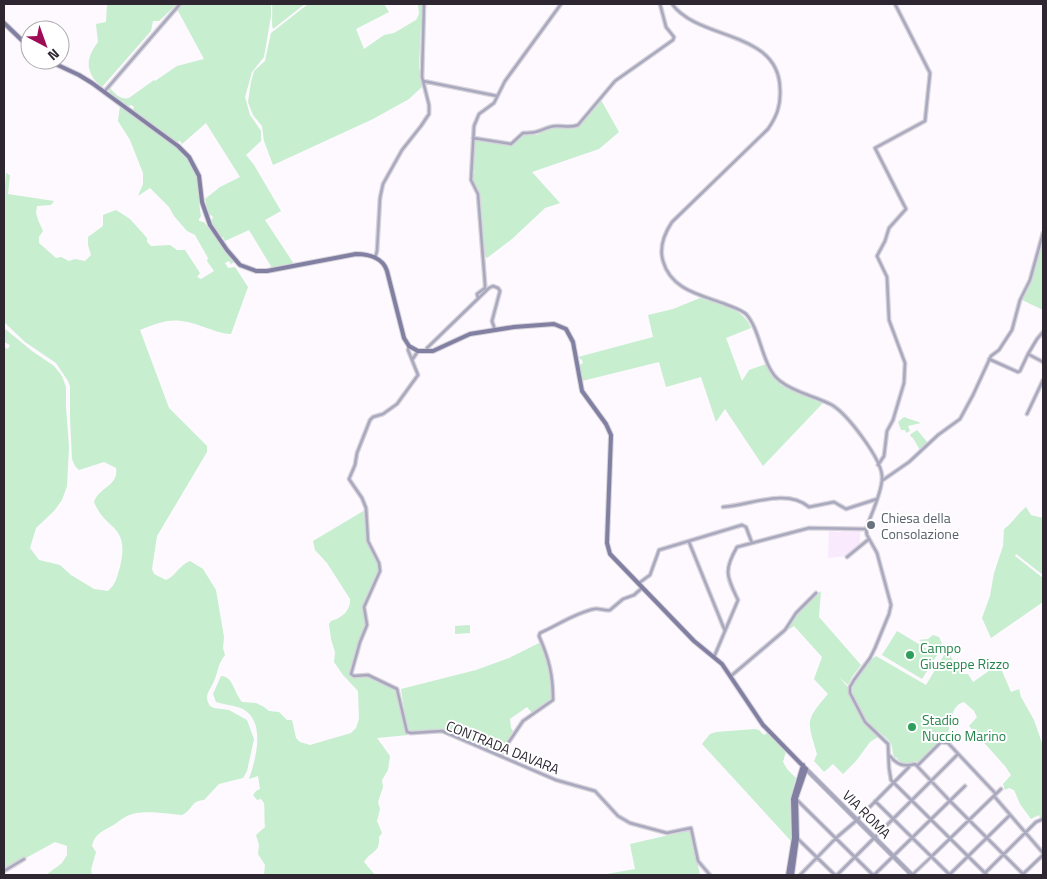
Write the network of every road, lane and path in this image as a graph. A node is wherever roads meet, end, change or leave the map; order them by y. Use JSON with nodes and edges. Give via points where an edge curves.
{"nodes":[{"id":1,"x":180,"y":4,"type":"edge"},
{"id":2,"x":424,"y":4,"type":"edge"},
{"id":3,"x":561,"y":4,"type":"edge"},
{"id":4,"x":660,"y":4,"type":"edge"},
{"id":5,"x":672,"y":4,"type":"edge"},
{"id":6,"x":895,"y":4,"type":"edge"},
{"id":7,"x":4,"y":22,"type":"edge"},
{"id":8,"x":20,"y":38,"type":"edge"},
{"id":9,"x":69,"y":70,"type":"edge"},
{"id":10,"x":423,"y":81,"type":"junction"},
{"id":11,"x":104,"y":92,"type":"junction"},
{"id":12,"x":497,"y":96,"type":"junction"},
{"id":13,"x":473,"y":138,"type":"junction"},
{"id":14,"x":1043,"y":233,"type":"edge"},
{"id":15,"x":375,"y":258,"type":"junction"},
{"id":16,"x":478,"y":298,"type":"junction"},
{"id":17,"x":495,"y":330,"type":"junction"},
{"id":18,"x":1043,"y":332,"type":"edge"},
{"id":19,"x":410,"y":346,"type":"junction"},
{"id":20,"x":427,"y":348,"type":"dead end"},
{"id":21,"x":418,"y":351,"type":"junction"},
{"id":22,"x":1028,"y":354,"type":"junction"},
{"id":23,"x":989,"y":358,"type":"junction"},
{"id":24,"x":412,"y":360,"type":"junction"},
{"id":25,"x":1043,"y":362,"type":"edge"},
{"id":26,"x":1043,"y":380,"type":"edge"},
{"id":27,"x":1027,"y":414,"type":"dead end"},
{"id":28,"x":878,"y":465,"type":"junction"},
{"id":29,"x":882,"y":480,"type":"junction"},
{"id":30,"x":877,"y":499,"type":"junction"},
{"id":31,"x":723,"y":507,"type":"dead end"},
{"id":32,"x":866,"y":529,"type":"junction"},
{"id":33,"x":869,"y":538,"type":"junction"},
{"id":34,"x":689,"y":542,"type":"junction"},
{"id":35,"x":752,"y":543,"type":"junction"},
{"id":36,"x":847,"y":557,"type":"dead end"},
{"id":37,"x":638,"y":584,"type":"junction"},
{"id":38,"x":642,"y":588,"type":"junction"},
{"id":39,"x":816,"y":593,"type":"dead end"},
{"id":40,"x":725,"y":631,"type":"junction"},
{"id":41,"x":714,"y":657,"type":"junction"},
{"id":42,"x":731,"y":676,"type":"junction"},
{"id":43,"x":958,"y":754,"type":"junction"},
{"id":44,"x":500,"y":755,"type":"junction"},
{"id":45,"x":889,"y":755,"type":"junction"},
{"id":46,"x":909,"y":766,"type":"junction"},
{"id":47,"x":917,"y":766,"type":"junction"},
{"id":48,"x":804,"y":767,"type":"junction"},
{"id":49,"x":931,"y":781,"type":"junction"},
{"id":50,"x":894,"y":782,"type":"junction"},
{"id":51,"x":965,"y":786,"type":"dead end"},
{"id":52,"x":1001,"y":789,"type":"dead end"},
{"id":53,"x":995,"y":795,"type":"junction"},
{"id":54,"x":796,"y":798,"type":"junction"},
{"id":55,"x":912,"y":800,"type":"junction"},
{"id":56,"x":950,"y":801,"type":"junction"},
{"id":57,"x":875,"y":802,"type":"junction"},
{"id":58,"x":1010,"y":815,"type":"junction"},
{"id":59,"x":893,"y":819,"type":"junction"},
{"id":60,"x":932,"y":819,"type":"junction"},
{"id":61,"x":1043,"y":819,"type":"edge"},
{"id":62,"x":857,"y":820,"type":"junction"},
{"id":63,"x":969,"y":820,"type":"junction"},
{"id":64,"x":1025,"y":833,"type":"junction"},
{"id":65,"x":795,"y":836,"type":"junction"},
{"id":66,"x":836,"y":838,"type":"junction"},
{"id":67,"x":874,"y":838,"type":"junction"},
{"id":68,"x":912,"y":838,"type":"junction"},
{"id":69,"x":950,"y":838,"type":"junction"},
{"id":70,"x":987,"y":838,"type":"junction"},
{"id":71,"x":1043,"y":854,"type":"edge"},
{"id":72,"x":1003,"y":855,"type":"junction"},
{"id":73,"x":893,"y":856,"type":"junction"},
{"id":74,"x":968,"y":856,"type":"junction"},
{"id":75,"x":817,"y":857,"type":"junction"},
{"id":76,"x":855,"y":857,"type":"junction"},
{"id":77,"x":931,"y":857,"type":"junction"},
{"id":78,"x":24,"y":859,"type":"dead end"},
{"id":79,"x":4,"y":871,"type":"edge"},
{"id":80,"x":710,"y":875,"type":"edge"},
{"id":81,"x":791,"y":875,"type":"edge"},
{"id":82,"x":800,"y":875,"type":"edge"},
{"id":83,"x":836,"y":875,"type":"edge"},
{"id":84,"x":874,"y":875,"type":"edge"},
{"id":85,"x":912,"y":875,"type":"edge"},
{"id":86,"x":949,"y":875,"type":"edge"},
{"id":87,"x":986,"y":875,"type":"edge"},
{"id":88,"x":1023,"y":875,"type":"edge"}],
"edges":[{"from":1,"to":11,"type":"street"},
{"from":2,"to":10,"type":"street"},
{"from":3,"to":12,"type":"street","via":[[504,81]]},
{"from":4,"to":13,"type":"street","via":[[673,40],[615,81],[578,125],[572,128],[552,126],[536,133],[523,133],[511,144]]},
{"from":5,"to":28,"type":"street","via":[[684,16],[745,41],[767,57],[778,75],[780,97],[777,114],[768,129],[668,228],[662,251],[666,270],[684,289],[746,314],[775,377],[840,410],[868,443]]},
{"from":6,"to":28,"type":"street","via":[[931,75],[925,121],[876,148],[906,209],[889,228],[877,256],[887,278],[889,320],[905,363],[904,383],[887,431],[884,456]]},
{"from":7,"to":8,"type":"main road"},
{"from":9,"to":11,"type":"main road"},
{"from":10,"to":12,"type":"street"},
{"from":10,"to":15,"type":"street","via":[[429,114],[397,158],[383,184]]},
{"from":11,"to":15,"type":"main road","via":[[189,157],[199,176],[202,202],[213,231],[232,257],[245,268],[278,270],[356,254]]},
{"from":12,"to":13,"type":"street","via":[[494,103],[479,114]]},
{"from":13,"to":16,"type":"street","via":[[470,180],[478,194],[485,284]]},
{"from":14,"to":23,"type":"street","via":[[1012,330],[999,350]]},
{"from":15,"to":19,"type":"main road","via":[[385,267],[404,338]]},
{"from":16,"to":17,"type":"street","via":[[493,286],[499,289],[492,320]]},
{"from":16,"to":20,"type":"street"},
{"from":17,"to":21,"type":"main road","via":[[464,336],[434,351]]},
{"from":17,"to":37,"type":"main road","via":[[554,324],[571,336],[582,391],[611,436],[608,550]]},
{"from":18,"to":22,"type":"street"},
{"from":19,"to":21,"type":"main road"},
{"from":19,"to":24,"type":"street","name":"CONTRADA DAVARA","via":[[408,350]]},
{"from":21,"to":24,"type":"street"},
{"from":22,"to":23,"type":"street","via":[[1019,372]]},
{"from":22,"to":25,"type":"street"},
{"from":23,"to":29,"type":"street","via":[[960,419]]},
{"from":24,"to":44,"type":"street","name":"CONTRADA DAVARA","via":[[418,375],[397,404],[370,420],[350,476],[350,482],[366,508],[368,541],[380,574],[364,607],[366,628],[350,672],[354,676],[368,675],[398,689],[407,732],[442,731]]},
{"from":26,"to":27,"type":"street"},
{"from":28,"to":29,"type":"street"},
{"from":29,"to":30,"type":"street"},
{"from":30,"to":31,"type":"street","via":[[846,509],[834,502],[809,507],[797,499],[777,498]]},
{"from":30,"to":32,"type":"street"},
{"from":32,"to":33,"type":"street"},
{"from":32,"to":35,"type":"street","via":[[808,528]]},
{"from":33,"to":36,"type":"street"},
{"from":33,"to":45,"type":"street","via":[[877,553],[890,610],[876,648],[854,680],[850,693],[865,722],[886,741]]},
{"from":34,"to":35,"type":"street","via":[[742,525],[746,527]]},
{"from":34,"to":37,"type":"street","via":[[659,550],[650,576]]},
{"from":34,"to":40,"type":"street"},
{"from":35,"to":40,"type":"street","via":[[738,547],[728,569],[728,580],[738,600]]},
{"from":37,"to":38,"type":"main road"},
{"from":38,"to":41,"type":"main road"},
{"from":38,"to":44,"type":"street","via":[[610,610],[595,609],[577,614],[540,633],[552,674],[553,700],[523,721]]},
{"from":39,"to":42,"type":"street","via":[[796,613],[786,630]]},
{"from":40,"to":41,"type":"street"},
{"from":41,"to":42,"type":"main road"},
{"from":42,"to":48,"type":"main road","via":[[763,724]]},
{"from":43,"to":47,"type":"street","via":[[948,743],[941,742]]},
{"from":43,"to":49,"type":"street"},
{"from":43,"to":53,"type":"street"},
{"from":44,"to":80,"type":"street","name":"CONTRADA DAVARA","via":[[556,780],[595,791],[618,816],[630,823],[668,833],[691,828],[698,861]]},
{"from":45,"to":46,"type":"street","via":[[902,766]]},
{"from":45,"to":50,"type":"street","via":[[890,778]]},
{"from":46,"to":47,"type":"street"},
{"from":46,"to":50,"type":"street"},
{"from":47,"to":49,"type":"street"},
{"from":48,"to":54,"type":"main road"},
{"from":48,"to":62,"type":"street","name":"VIA ROMA"},
{"from":48,"to":65,"type":"main road","via":[[793,799]]},
{"from":49,"to":55,"type":"street"},
{"from":49,"to":56,"type":"street"},
{"from":50,"to":55,"type":"street"},
{"from":50,"to":57,"type":"street"},
{"from":51,"to":56,"type":"street"},
{"from":52,"to":53,"type":"street"},
{"from":53,"to":58,"type":"street"},
{"from":53,"to":63,"type":"street"},
{"from":54,"to":65,"type":"main road"},
{"from":54,"to":66,"type":"street"},
{"from":55,"to":59,"type":"street"},
{"from":55,"to":60,"type":"street"},
{"from":56,"to":60,"type":"street"},
{"from":56,"to":63,"type":"street"},
{"from":57,"to":59,"type":"street"},
{"from":57,"to":62,"type":"street"},
{"from":58,"to":64,"type":"street"},
{"from":58,"to":70,"type":"street"},
{"from":59,"to":67,"type":"street"},
{"from":59,"to":68,"type":"street"},
{"from":60,"to":68,"type":"street"},
{"from":60,"to":69,"type":"street"},
{"from":61,"to":64,"type":"street"},
{"from":62,"to":66,"type":"street"},
{"from":62,"to":67,"type":"street","name":"VIA ROMA"},
{"from":63,"to":69,"type":"street"},
{"from":63,"to":70,"type":"street"},
{"from":64,"to":71,"type":"street"},
{"from":64,"to":72,"type":"street"},
{"from":65,"to":75,"type":"street"},
{"from":65,"to":81,"type":"main road"},
{"from":66,"to":75,"type":"street"},
{"from":66,"to":76,"type":"street"},
{"from":67,"to":73,"type":"street","name":"VIA ROMA"},
{"from":67,"to":76,"type":"street"},
{"from":68,"to":73,"type":"street"},
{"from":68,"to":77,"type":"street"},
{"from":69,"to":74,"type":"street"},
{"from":69,"to":77,"type":"street"},
{"from":70,"to":72,"type":"street"},
{"from":70,"to":74,"type":"street"},
{"from":71,"to":88,"type":"street"},
{"from":72,"to":87,"type":"street"},
{"from":72,"to":88,"type":"street"},
{"from":73,"to":84,"type":"street"},
{"from":73,"to":85,"type":"street","name":"VIA ROMA"},
{"from":74,"to":86,"type":"street"},
{"from":74,"to":87,"type":"street"},
{"from":75,"to":82,"type":"street"},
{"from":75,"to":83,"type":"street"},
{"from":76,"to":83,"type":"street"},
{"from":76,"to":84,"type":"street"},
{"from":77,"to":85,"type":"street"},
{"from":77,"to":86,"type":"street"},
{"from":78,"to":79,"type":"street"}]}
